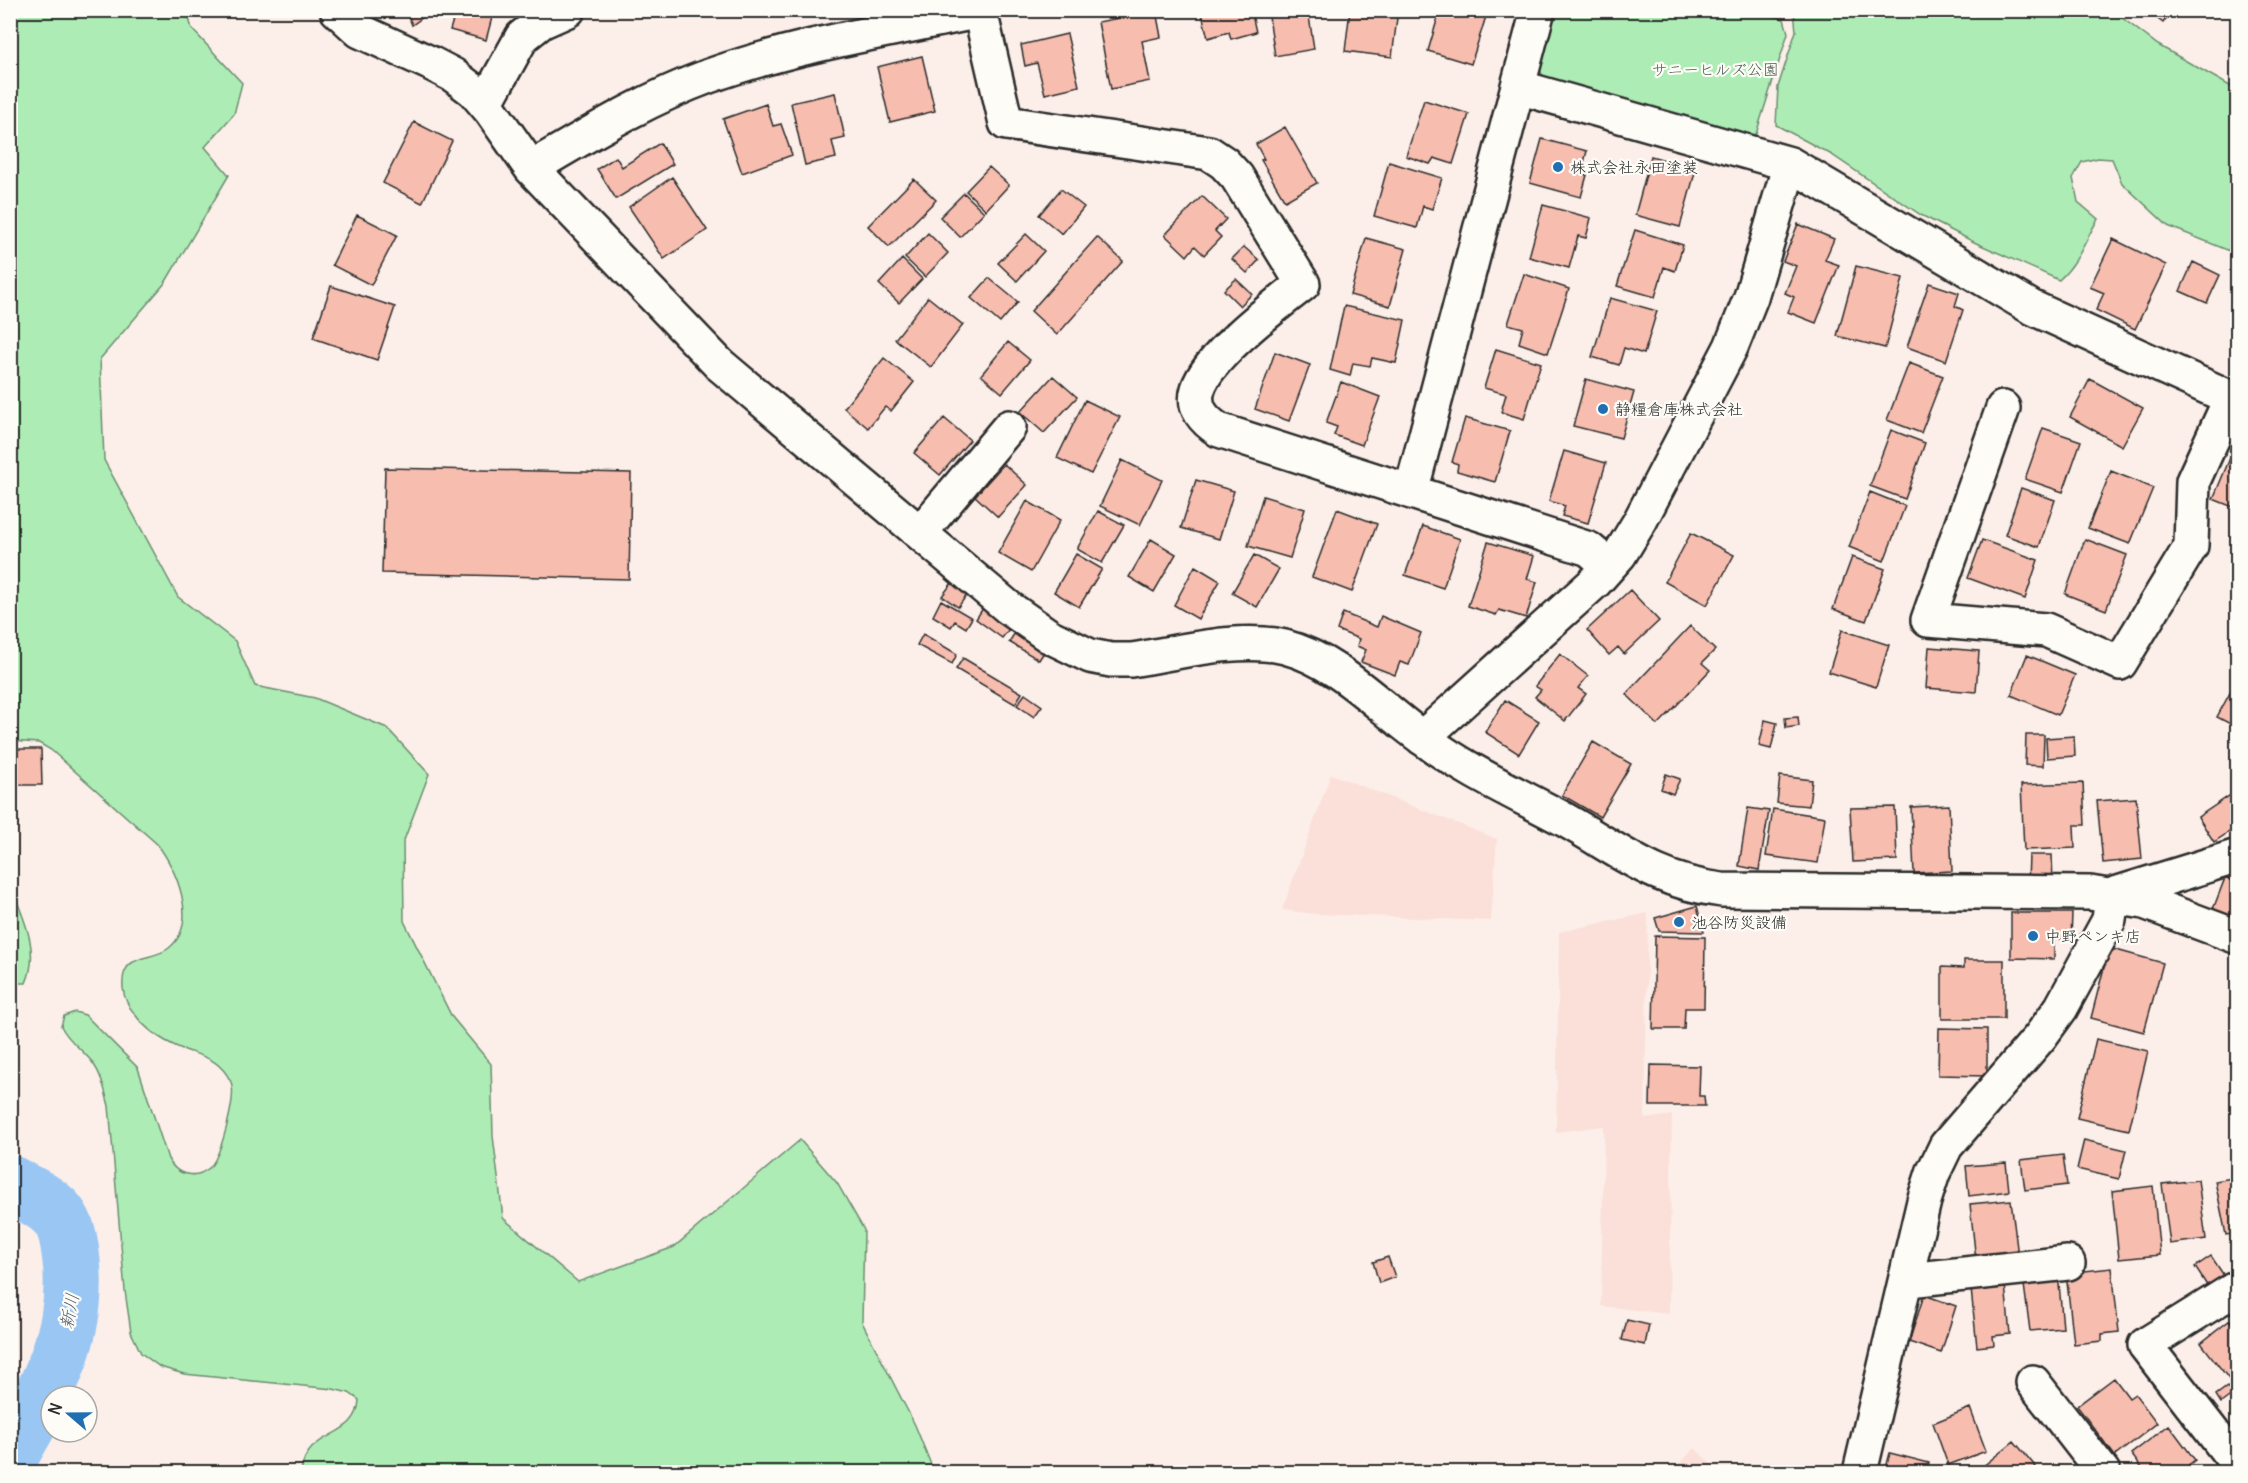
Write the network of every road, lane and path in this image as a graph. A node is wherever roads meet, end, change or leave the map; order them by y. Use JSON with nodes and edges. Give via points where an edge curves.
{"nodes":[{"id":1,"x":337,"y":10,"type":"edge"},
{"id":2,"x":568,"y":10,"type":"edge"},
{"id":3,"x":1538,"y":10,"type":"edge"},
{"id":4,"x":982,"y":11,"type":"edge"},
{"id":5,"x":1518,"y":87,"type":"junction"},
{"id":6,"x":485,"y":104,"type":"junction"},
{"id":7,"x":1790,"y":164,"type":"junction"},
{"id":8,"x":531,"y":168,"type":"junction"},
{"id":9,"x":2003,"y":408,"type":"dead end"},
{"id":10,"x":1009,"y":427,"type":"dead end"},
{"id":11,"x":1411,"y":492,"type":"junction"},
{"id":12,"x":920,"y":533,"type":"junction"},
{"id":13,"x":1609,"y":566,"type":"junction"},
{"id":14,"x":1422,"y":738,"type":"junction"},
{"id":15,"x":2238,"y":856,"type":"edge"},
{"id":16,"x":2112,"y":895,"type":"junction"},
{"id":17,"x":2238,"y":938,"type":"edge"},
{"id":18,"x":2068,"y":1263,"type":"dead end"},
{"id":19,"x":1906,"y":1277,"type":"junction"},
{"id":20,"x":2238,"y":1287,"type":"edge"},
{"id":21,"x":2033,"y":1382,"type":"dead end"},
{"id":22,"x":2238,"y":1467,"type":"edge"},
{"id":23,"x":1860,"y":1473,"type":"edge"},
{"id":24,"x":2103,"y":1473,"type":"edge"},
{"id":25,"x":2233,"y":1473,"type":"edge"}],
"edges":[{"from":1,"to":6,"type":"street","via":[[360,31],[453,75]]},
{"from":2,"to":6,"type":"street","via":[[541,22],[522,37]]},
{"from":3,"to":5,"type":"street"},
{"from":4,"to":8,"type":"street","via":[[803,49],[709,76],[619,117]]},
{"from":4,"to":11,"type":"street","via":[[1006,123],[1209,153],[1236,177],[1303,284],[1238,337],[1207,374],[1197,397],[1205,421],[1219,430]]},
{"from":5,"to":7,"type":"street"},
{"from":5,"to":11,"type":"street"},
{"from":6,"to":8,"type":"street"},
{"from":7,"to":9,"type":"street","via":[[2031,307],[2231,398],[2193,481],[2192,546],[2120,663],[2046,630],[1928,620]]},
{"from":7,"to":13,"type":"street","via":[[1742,323],[1640,521]]},
{"from":8,"to":12,"type":"street","via":[[719,364]]},
{"from":10,"to":12,"type":"street"},
{"from":11,"to":13,"type":"street","via":[[1589,549]]},
{"from":12,"to":14,"type":"street","via":[[1029,623],[1090,656],[1131,660],[1228,646],[1284,647],[1335,670]]},
{"from":13,"to":14,"type":"street"},
{"from":14,"to":16,"type":"street","via":[[1644,868],[1695,887]]},
{"from":15,"to":16,"type":"street"},
{"from":16,"to":17,"type":"street","via":[[2144,902]]},
{"from":16,"to":19,"type":"street","via":[[2109,920],[2051,1023],[1946,1146],[1924,1201]]},
{"from":18,"to":19,"type":"street","via":[[1918,1279]]},
{"from":19,"to":23,"type":"street"},
{"from":20,"to":22,"type":"street","via":[[2145,1345]]},
{"from":21,"to":24,"type":"street"},
{"from":22,"to":25,"type":"street"}]}
